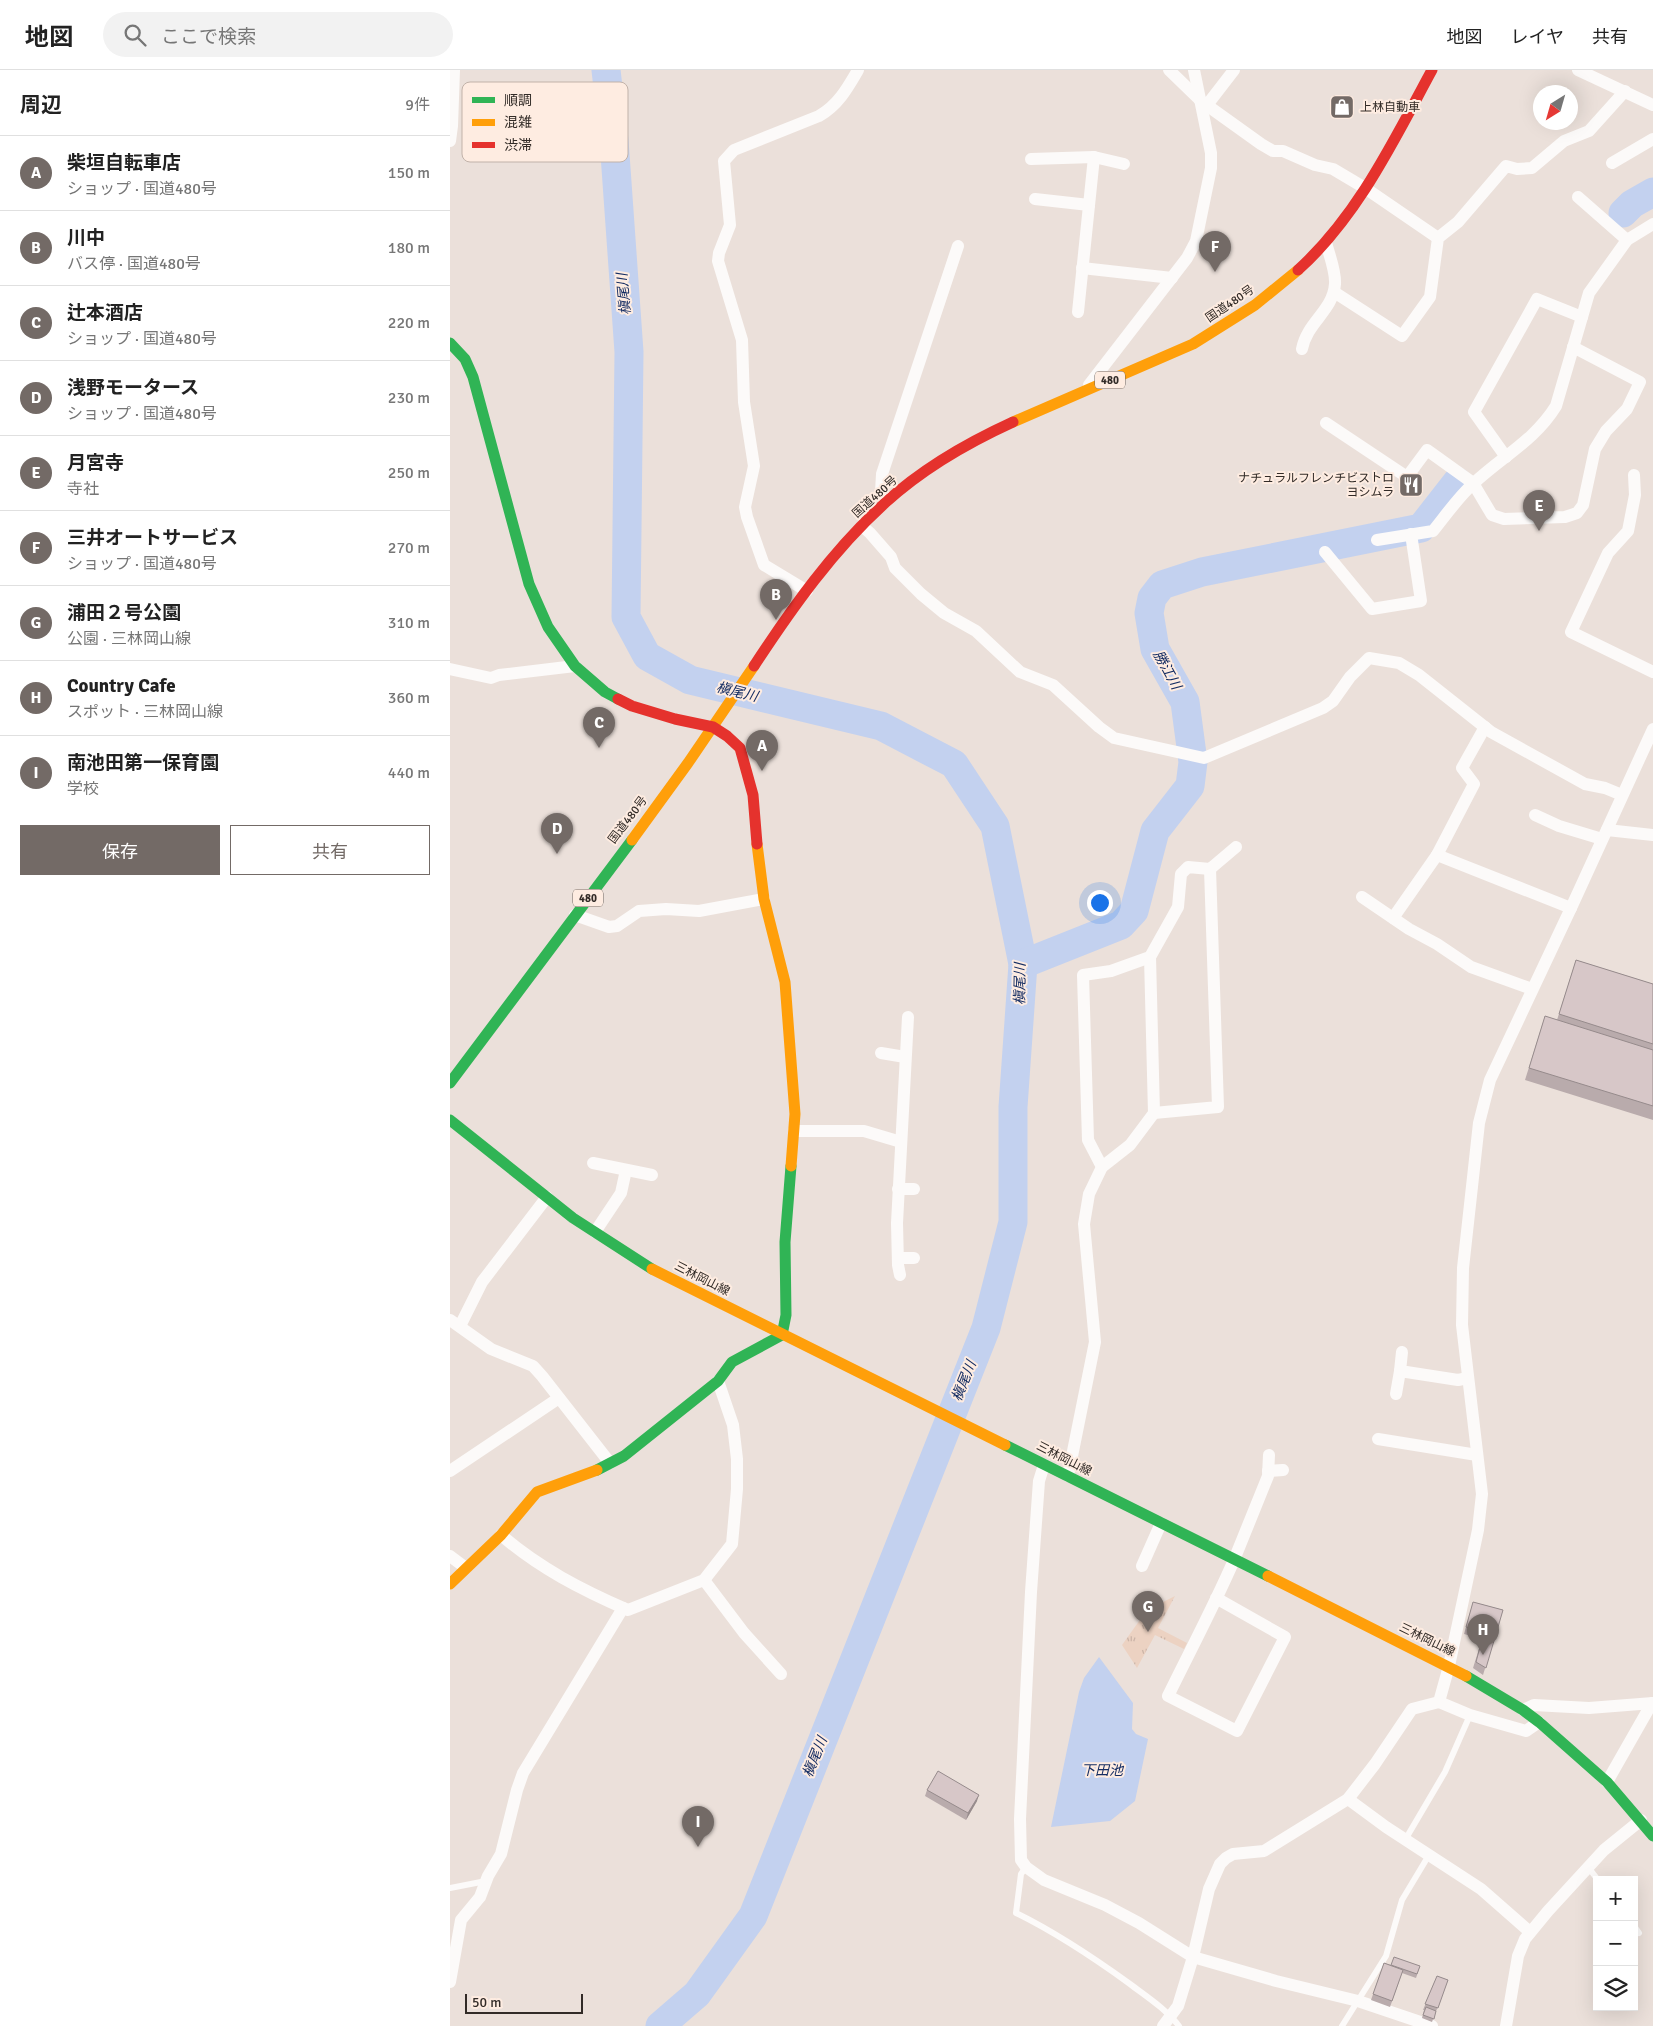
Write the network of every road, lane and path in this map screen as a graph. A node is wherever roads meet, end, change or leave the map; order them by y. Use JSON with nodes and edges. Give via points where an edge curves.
{"nodes":[{"id":1,"x":454,"y":70,"type":"edge"},
{"id":2,"x":858,"y":70,"type":"edge"},
{"id":3,"x":1169,"y":70,"type":"edge"},
{"id":4,"x":1194,"y":70,"type":"edge"},
{"id":5,"x":1234,"y":70,"type":"edge"},
{"id":6,"x":1432,"y":70,"type":"edge"},
{"id":7,"x":1578,"y":70,"type":"edge"},
{"id":8,"x":1624,"y":91,"type":"junction"},
{"id":9,"x":1204,"y":103,"type":"junction"},
{"id":10,"x":1653,"y":105,"type":"edge"},
{"id":11,"x":1653,"y":139,"type":"edge"},
{"id":12,"x":450,"y":141,"type":"edge"},
{"id":13,"x":1094,"y":157,"type":"junction"},
{"id":14,"x":1031,"y":159,"type":"dead end"},
{"id":15,"x":1612,"y":163,"type":"dead end"},
{"id":16,"x":1124,"y":164,"type":"dead end"},
{"id":17,"x":1365,"y":188,"type":"junction"},
{"id":18,"x":1578,"y":197,"type":"dead end"},
{"id":19,"x":1035,"y":200,"type":"dead end"},
{"id":20,"x":1089,"y":205,"type":"junction"},
{"id":21,"x":1653,"y":224,"type":"edge"},
{"id":22,"x":1438,"y":238,"type":"junction"},
{"id":23,"x":1626,"y":240,"type":"junction"},
{"id":24,"x":1326,"y":242,"type":"junction"},
{"id":25,"x":958,"y":246,"type":"dead end"},
{"id":26,"x":1082,"y":268,"type":"junction"},
{"id":27,"x":1172,"y":278,"type":"junction"},
{"id":28,"x":1334,"y":292,"type":"junction"},
{"id":29,"x":1078,"y":312,"type":"dead end"},
{"id":30,"x":1582,"y":317,"type":"junction"},
{"id":31,"x":450,"y":343,"type":"edge"},
{"id":32,"x":1573,"y":347,"type":"junction"},
{"id":33,"x":1302,"y":349,"type":"dead end"},
{"id":34,"x":1084,"y":391,"type":"junction"},
{"id":35,"x":1326,"y":423,"type":"dead end"},
{"id":36,"x":1506,"y":458,"type":"junction"},
{"id":37,"x":1634,"y":475,"type":"dead end"},
{"id":38,"x":1473,"y":483,"type":"junction"},
{"id":39,"x":887,"y":501,"type":"junction"},
{"id":40,"x":862,"y":526,"type":"junction"},
{"id":41,"x":1410,"y":534,"type":"junction"},
{"id":42,"x":1377,"y":540,"type":"dead end"},
{"id":43,"x":1325,"y":552,"type":"dead end"},
{"id":44,"x":807,"y":591,"type":"junction"},
{"id":45,"x":575,"y":666,"type":"junction"},
{"id":46,"x":450,"y":669,"type":"edge"},
{"id":47,"x":1653,"y":672,"type":"edge"},
{"id":48,"x":713,"y":727,"type":"junction"},
{"id":49,"x":1485,"y":727,"type":"junction"},
{"id":50,"x":1653,"y":729,"type":"edge"},
{"id":51,"x":1622,"y":795,"type":"junction"},
{"id":52,"x":1535,"y":815,"type":"dead end"},
{"id":53,"x":1604,"y":834,"type":"junction"},
{"id":54,"x":1653,"y":836,"type":"edge"},
{"id":55,"x":1236,"y":847,"type":"dead end"},
{"id":56,"x":1437,"y":855,"type":"junction"},
{"id":57,"x":1210,"y":869,"type":"junction"},
{"id":58,"x":1362,"y":897,"type":"dead end"},
{"id":59,"x":764,"y":899,"type":"junction"},
{"id":60,"x":1571,"y":908,"type":"junction"},
{"id":61,"x":575,"y":915,"type":"junction"},
{"id":62,"x":1392,"y":918,"type":"junction"},
{"id":63,"x":1150,"y":957,"type":"junction"},
{"id":64,"x":1532,"y":989,"type":"junction"},
{"id":65,"x":908,"y":1017,"type":"dead end"},
{"id":66,"x":881,"y":1053,"type":"dead end"},
{"id":67,"x":905,"y":1057,"type":"junction"},
{"id":68,"x":450,"y":1083,"type":"edge"},
{"id":69,"x":1154,"y":1113,"type":"junction"},
{"id":70,"x":450,"y":1120,"type":"edge"},
{"id":71,"x":794,"y":1131,"type":"junction"},
{"id":72,"x":901,"y":1142,"type":"junction"},
{"id":73,"x":593,"y":1163,"type":"dead end"},
{"id":74,"x":1102,"y":1167,"type":"junction"},
{"id":75,"x":626,"y":1170,"type":"junction"},
{"id":76,"x":652,"y":1175,"type":"dead end"},
{"id":77,"x":898,"y":1188,"type":"junction"},
{"id":78,"x":914,"y":1189,"type":"dead end"},
{"id":79,"x":547,"y":1198,"type":"junction"},
{"id":80,"x":595,"y":1232,"type":"junction"},
{"id":81,"x":898,"y":1258,"type":"junction"},
{"id":82,"x":914,"y":1258,"type":"dead end"},
{"id":83,"x":900,"y":1275,"type":"dead end"},
{"id":84,"x":455,"y":1323,"type":"edge"},
{"id":85,"x":782,"y":1335,"type":"junction"},
{"id":86,"x":1402,"y":1352,"type":"dead end"},
{"id":87,"x":1400,"y":1372,"type":"junction"},
{"id":88,"x":1468,"y":1378,"type":"junction"},
{"id":89,"x":718,"y":1381,"type":"junction"},
{"id":90,"x":1396,"y":1394,"type":"dead end"},
{"id":91,"x":559,"y":1398,"type":"junction"},
{"id":92,"x":1378,"y":1440,"type":"dead end"},
{"id":93,"x":1269,"y":1454,"type":"dead end"},
{"id":94,"x":1477,"y":1455,"type":"junction"},
{"id":95,"x":610,"y":1464,"type":"junction"},
{"id":96,"x":1044,"y":1465,"type":"junction"},
{"id":97,"x":1283,"y":1470,"type":"dead end"},
{"id":98,"x":450,"y":1471,"type":"edge"},
{"id":99,"x":1268,"y":1471,"type":"junction"},
{"id":100,"x":1068,"y":1476,"type":"junction"},
{"id":101,"x":1161,"y":1523,"type":"junction"},
{"id":102,"x":501,"y":1535,"type":"junction"},
{"id":103,"x":450,"y":1556,"type":"edge"},
{"id":104,"x":1234,"y":1560,"type":"junction"},
{"id":105,"x":1142,"y":1566,"type":"dead end"},
{"id":106,"x":466,"y":1568,"type":"junction"},
{"id":107,"x":704,"y":1580,"type":"junction"},
{"id":108,"x":450,"y":1584,"type":"edge"},
{"id":109,"x":1216,"y":1598,"type":"junction"},
{"id":110,"x":623,"y":1608,"type":"junction"},
{"id":111,"x":1449,"y":1666,"type":"junction"},
{"id":112,"x":781,"y":1674,"type":"dead end"},
{"id":113,"x":1439,"y":1702,"type":"junction"},
{"id":114,"x":1652,"y":1703,"type":"edge"},
{"id":115,"x":1523,"y":1710,"type":"junction"},
{"id":116,"x":1470,"y":1715,"type":"junction"},
{"id":117,"x":1539,"y":1722,"type":"junction"},
{"id":118,"x":1607,"y":1782,"type":"junction"},
{"id":119,"x":1348,"y":1799,"type":"junction"},
{"id":120,"x":1641,"y":1820,"type":"junction"},
{"id":121,"x":1653,"y":1836,"type":"edge"},
{"id":122,"x":1405,"y":1840,"type":"junction"},
{"id":123,"x":1428,"y":1855,"type":"junction"},
{"id":124,"x":1026,"y":1867,"type":"junction"},
{"id":125,"x":1588,"y":1867,"type":"junction"},
{"id":126,"x":1595,"y":1876,"type":"edge"},
{"id":127,"x":486,"y":1881,"type":"junction"},
{"id":128,"x":450,"y":1888,"type":"edge"},
{"id":129,"x":1530,"y":1932,"type":"junction"},
{"id":130,"x":1193,"y":1957,"type":"junction"},
{"id":131,"x":450,"y":1982,"type":"edge"},
{"id":132,"x":1358,"y":2001,"type":"junction"},
{"id":133,"x":1176,"y":2021,"type":"edge"},
{"id":134,"x":1163,"y":2026,"type":"edge"},
{"id":135,"x":1342,"y":2026,"type":"edge"},
{"id":136,"x":1432,"y":2026,"type":"edge"},
{"id":137,"x":1506,"y":2026,"type":"edge"}],
"edges":[{"from":1,"to":12,"type":"street"},
{"from":2,"to":44,"type":"street","via":[[841,99],[831,109],[734,150],[724,161],[730,225],[718,253],[718,261],[742,340],[744,402],[754,466],[745,506],[747,517],[764,565]]},
{"from":3,"to":9,"type":"street"},
{"from":4,"to":9,"type":"street"},
{"from":5,"to":9,"type":"street"},
{"from":6,"to":17,"type":"main road","name":"国道480号","number":"480"},
{"from":7,"to":8,"type":"street"},
{"from":8,"to":10,"type":"street"},
{"from":8,"to":22,"type":"street","via":[[1589,131],[1564,142],[1532,168],[1506,166],[1458,222]]},
{"from":9,"to":17,"type":"street","via":[[1273,151],[1283,151],[1333,169]]},
{"from":9,"to":27,"type":"street","via":[[1211,168],[1196,240]]},
{"from":11,"to":15,"type":"street"},
{"from":13,"to":14,"type":"street"},
{"from":13,"to":16,"type":"street"},
{"from":13,"to":20,"type":"street"},
{"from":17,"to":22,"type":"street"},
{"from":17,"to":24,"type":"main road","name":"国道480号","number":"480"},
{"from":18,"to":23,"type":"street"},
{"from":19,"to":20,"type":"street"},
{"from":20,"to":26,"type":"street"},
{"from":21,"to":23,"type":"street"},
{"from":22,"to":28,"type":"street","via":[[1430,296],[1402,336]]},
{"from":23,"to":30,"type":"street","via":[[1588,293]]},
{"from":24,"to":28,"type":"street","via":[[1335,282]]},
{"from":24,"to":34,"type":"main road","name":"国道480号","number":"480","via":[[1262,299],[1199,340]]},
{"from":25,"to":39,"type":"street","via":[[882,474],[881,492]]},
{"from":26,"to":27,"type":"street"},
{"from":26,"to":29,"type":"street"},
{"from":27,"to":34,"type":"street"},
{"from":28,"to":33,"type":"street","via":[[1305,336]]},
{"from":30,"to":32,"type":"street"},
{"from":30,"to":36,"type":"street","via":[[1537,299],[1474,412]]},
{"from":31,"to":45,"type":"main road","via":[[467,360],[478,392],[529,584],[548,627]]},
{"from":32,"to":36,"type":"street","via":[[1556,406],[1532,437]]},
{"from":32,"to":38,"type":"street","via":[[1640,382],[1627,409],[1606,431],[1595,450],[1583,505],[1576,513],[1565,517],[1504,519],[1492,515]]},
{"from":34,"to":39,"type":"main road","name":"国道480号","number":"480","via":[[967,445],[932,466]]},
{"from":35,"to":38,"type":"street","via":[[1407,477],[1427,450]]},
{"from":36,"to":38,"type":"street"},
{"from":37,"to":47,"type":"street","via":[[1636,495],[1628,531],[1608,553],[1571,632]]},
{"from":38,"to":41,"type":"street","via":[[1434,530]]},
{"from":39,"to":40,"type":"main road","name":"国道480号","number":"480"},
{"from":40,"to":44,"type":"main road","name":"国道480号","number":"480"},
{"from":40,"to":49,"type":"street","via":[[920,594],[944,613],[976,631],[1020,672],[1053,685],[1114,738],[1204,758],[1323,708],[1333,701],[1369,658],[1399,663]]},
{"from":41,"to":42,"type":"street"},
{"from":41,"to":43,"type":"street","via":[[1420,601],[1372,610]]},
{"from":44,"to":48,"type":"main road","name":"国道480号","number":"480"},
{"from":45,"to":46,"type":"street","via":[[499,674],[491,678]]},
{"from":45,"to":48,"type":"main road","via":[[605,692],[632,706]]},
{"from":48,"to":59,"type":"main road","via":[[740,748],[753,795]]},
{"from":48,"to":61,"type":"main road","name":"国道480号","number":"480"},
{"from":49,"to":51,"type":"street","via":[[1585,784]]},
{"from":49,"to":56,"type":"street","via":[[1462,768],[1474,784]]},
{"from":50,"to":51,"type":"street"},
{"from":51,"to":53,"type":"street"},
{"from":52,"to":53,"type":"street","via":[[1559,826]]},
{"from":53,"to":54,"type":"street"},
{"from":53,"to":60,"type":"street"},
{"from":55,"to":57,"type":"street"},
{"from":56,"to":60,"type":"street"},
{"from":56,"to":62,"type":"street"},
{"from":57,"to":63,"type":"street","via":[[1188,867],[1181,874],[1178,907]]},
{"from":57,"to":69,"type":"street","via":[[1218,1107]]},
{"from":58,"to":62,"type":"street"},
{"from":59,"to":61,"type":"street","via":[[699,911],[639,911],[617,926],[609,927]]},
{"from":59,"to":71,"type":"main road","via":[[784,982]]},
{"from":60,"to":64,"type":"street"},
{"from":61,"to":68,"type":"main road","name":"国道480号","number":"480"},
{"from":62,"to":64,"type":"street","via":[[1471,967]]},
{"from":63,"to":69,"type":"street"},
{"from":63,"to":74,"type":"street","via":[[1111,971],[1083,975],[1088,1140]]},
{"from":64,"to":88,"type":"street","via":[[1490,1080],[1479,1123],[1463,1268],[1462,1325]]},
{"from":65,"to":67,"type":"street"},
{"from":66,"to":67,"type":"street"},
{"from":67,"to":72,"type":"street"},
{"from":69,"to":74,"type":"street","via":[[1130,1145]]},
{"from":70,"to":79,"type":"main road","name":"三林岡山線"},
{"from":71,"to":72,"type":"street","via":[[864,1131]]},
{"from":71,"to":85,"type":"main road","via":[[785,1242],[786,1315]]},
{"from":72,"to":77,"type":"street"},
{"from":73,"to":75,"type":"street"},
{"from":74,"to":100,"type":"street","via":[[1089,1194],[1084,1224],[1095,1342]]},
{"from":75,"to":76,"type":"street"},
{"from":75,"to":80,"type":"street","via":[[622,1193]]},
{"from":77,"to":78,"type":"street"},
{"from":77,"to":81,"type":"street"},
{"from":79,"to":80,"type":"main road","name":"三林岡山線"},
{"from":79,"to":84,"type":"street","via":[[482,1282]]},
{"from":80,"to":85,"type":"main road","name":"三林岡山線","via":[[649,1267]]},
{"from":81,"to":82,"type":"street"},
{"from":81,"to":83,"type":"street"},
{"from":84,"to":91,"type":"street","via":[[491,1349],[532,1366]]},
{"from":85,"to":89,"type":"main road","via":[[732,1362]]},
{"from":85,"to":96,"type":"main road","name":"三林岡山線"},
{"from":86,"to":87,"type":"street"},
{"from":87,"to":88,"type":"street","via":[[1458,1380]]},
{"from":87,"to":90,"type":"street"},
{"from":88,"to":94,"type":"street"},
{"from":89,"to":95,"type":"main road"},
{"from":89,"to":107,"type":"street","via":[[732,1425],[737,1490],[732,1544]]},
{"from":91,"to":95,"type":"street"},
{"from":91,"to":98,"type":"street"},
{"from":92,"to":94,"type":"street"},
{"from":93,"to":99,"type":"street"},
{"from":94,"to":111,"type":"street","via":[[1482,1494],[1478,1530]]},
{"from":95,"to":102,"type":"main road","via":[[537,1492]]},
{"from":96,"to":100,"type":"main road","name":"三林岡山線"},
{"from":96,"to":124,"type":"street","via":[[1039,1481],[1031,1592],[1020,1819],[1022,1860]]},
{"from":97,"to":99,"type":"street"},
{"from":99,"to":104,"type":"street"},
{"from":100,"to":101,"type":"main road","name":"三林岡山線"},
{"from":101,"to":104,"type":"main road","name":"三林岡山線"},
{"from":101,"to":105,"type":"street"},
{"from":102,"to":106,"type":"main road"},
{"from":102,"to":110,"type":"street","via":[[543,1567]]},
{"from":103,"to":106,"type":"street"},
{"from":104,"to":109,"type":"street"},
{"from":104,"to":111,"type":"main road","name":"三林岡山線"},
{"from":106,"to":108,"type":"main road"},
{"from":107,"to":110,"type":"street","via":[[628,1610]]},
{"from":107,"to":112,"type":"street","via":[[744,1633]]},
{"from":109,"to":109,"type":"street","via":[[1168,1696],[1238,1731],[1286,1637]]},
{"from":110,"to":127,"type":"street","via":[[523,1774],[516,1790],[501,1854]]},
{"from":111,"to":113,"type":"street"},
{"from":111,"to":115,"type":"main road","name":"三林岡山線"},
{"from":113,"to":116,"type":"street"},
{"from":113,"to":119,"type":"street","via":[[1412,1709]]},
{"from":114,"to":115,"type":"street","via":[[1589,1708],[1534,1705]]},
{"from":114,"to":118,"type":"street"},
{"from":115,"to":117,"type":"main road","name":"三林岡山線"},
{"from":116,"to":117,"type":"street","via":[[1526,1731]]},
{"from":116,"to":122,"type":"lane","via":[[1445,1772]]},
{"from":117,"to":118,"type":"main road","name":"三林岡山線"},
{"from":118,"to":120,"type":"main road","name":"三林岡山線"},
{"from":119,"to":122,"type":"street"},
{"from":119,"to":130,"type":"street","via":[[1264,1851],[1233,1854],[1220,1864],[1211,1882]]},
{"from":120,"to":121,"type":"main road","name":"三林岡山線"},
{"from":120,"to":125,"type":"street"},
{"from":122,"to":123,"type":"street"},
{"from":123,"to":129,"type":"street","via":[[1481,1889]]},
{"from":123,"to":132,"type":"lane","via":[[1402,1900],[1386,1956]]},
{"from":124,"to":130,"type":"street","via":[[1044,1880],[1139,1923]]},
{"from":124,"to":133,"type":"lane","via":[[1021,1874],[1016,1913],[1090,1956]]},
{"from":125,"to":126,"type":"lane"},
{"from":125,"to":129,"type":"street"},
{"from":127,"to":128,"type":"lane"},
{"from":127,"to":131,"type":"street","via":[[480,1897],[461,1920]]},
{"from":129,"to":137,"type":"street","via":[[1518,1956]]},
{"from":130,"to":132,"type":"street"},
{"from":130,"to":133,"type":"street"},
{"from":132,"to":135,"type":"lane"},
{"from":132,"to":136,"type":"street"},
{"from":133,"to":134,"type":"street"}]}
